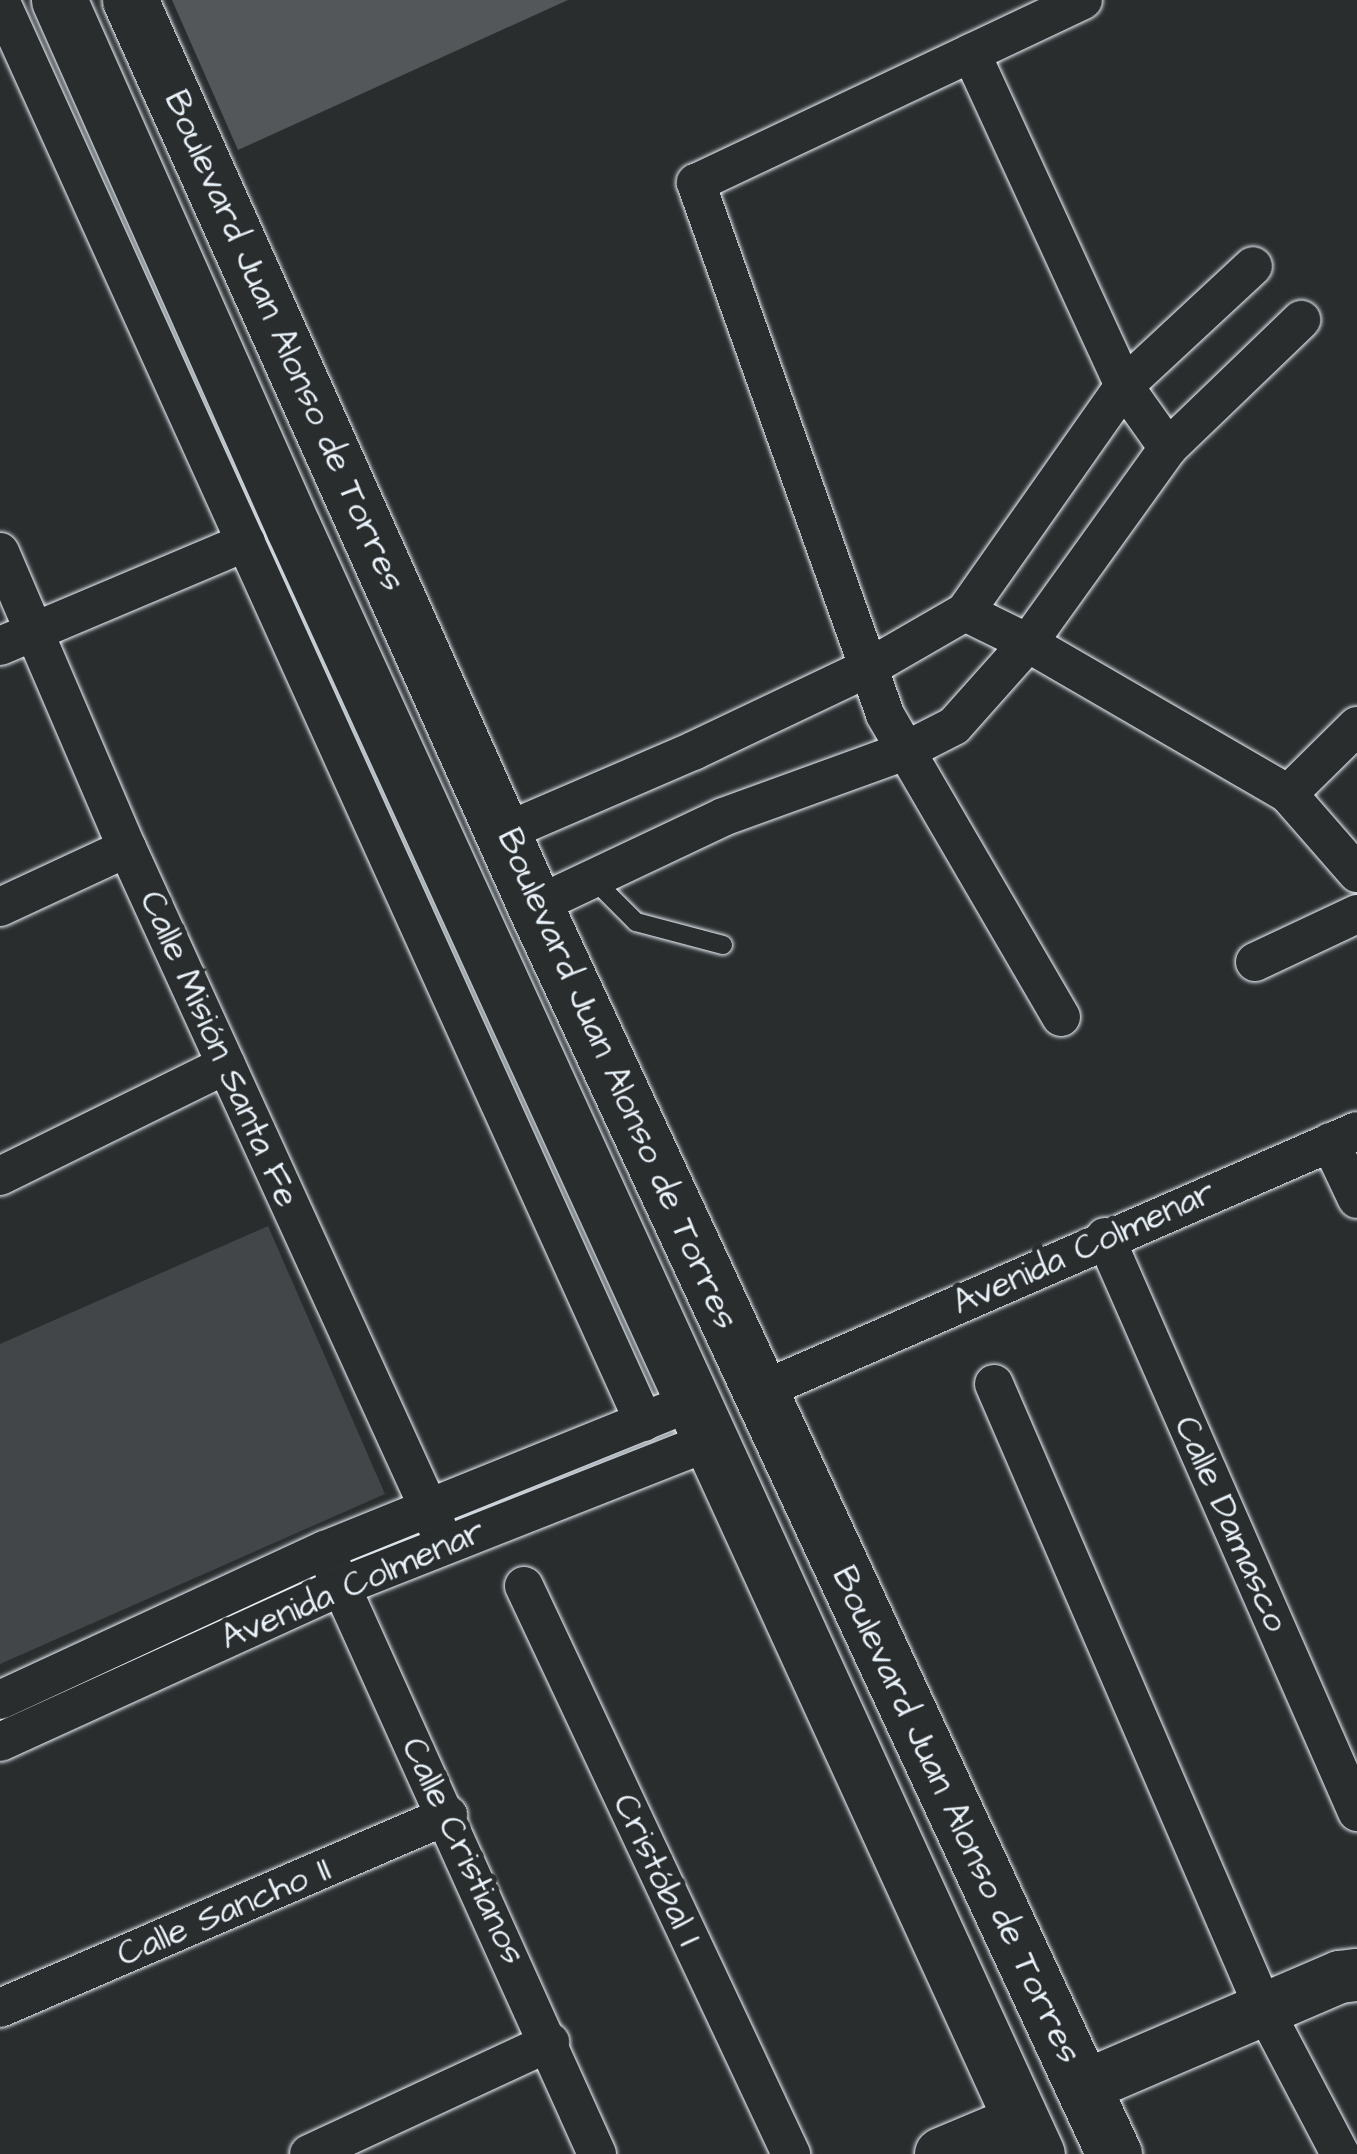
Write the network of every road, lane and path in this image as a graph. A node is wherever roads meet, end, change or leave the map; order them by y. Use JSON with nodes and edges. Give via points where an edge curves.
{"nodes":[{"id":1,"x":0,"y":0,"type":"edge"},
{"id":2,"x":59,"y":0,"type":"edge"},
{"id":3,"x":130,"y":0,"type":"edge"},
{"id":4,"x":1083,"y":0,"type":"edge"},
{"id":5,"x":972,"y":53,"type":"junction"},
{"id":6,"x":1253,"y":266,"type":"dead end"},
{"id":7,"x":1301,"y":320,"type":"dead end"},
{"id":8,"x":1124,"y":386,"type":"junction"},
{"id":9,"x":1168,"y":448,"type":"junction"},
{"id":10,"x":246,"y":542,"type":"junction"},
{"id":11,"x":0,"y":552,"type":"edge"},
{"id":12,"x":964,"y":612,"type":"junction"},
{"id":13,"x":34,"y":630,"type":"junction"},
{"id":14,"x":1028,"y":643,"type":"junction"},
{"id":15,"x":0,"y":646,"type":"edge"},
{"id":16,"x":868,"y":668,"type":"junction"},
{"id":17,"x":1357,"y":726,"type":"edge"},
{"id":18,"x":906,"y":750,"type":"junction"},
{"id":19,"x":1288,"y":794,"type":"junction"},
{"id":20,"x":505,"y":832,"type":"junction"},
{"id":21,"x":127,"y":848,"type":"junction"},
{"id":22,"x":1357,"y":873,"type":"edge"},
{"id":23,"x":593,"y":879,"type":"junction"},
{"id":24,"x":535,"y":906,"type":"junction"},
{"id":25,"x":0,"y":908,"type":"edge"},
{"id":26,"x":1357,"y":914,"type":"edge"},
{"id":27,"x":723,"y":945,"type":"dead end"},
{"id":28,"x":1255,"y":962,"type":"dead end"},
{"id":29,"x":1061,"y":1017,"type":"dead end"},
{"id":30,"x":226,"y":1065,"type":"junction"},
{"id":31,"x":1344,"y":1136,"type":"edge"},
{"id":32,"x":0,"y":1176,"type":"edge"},
{"id":33,"x":1357,"y":1199,"type":"edge"},
{"id":34,"x":1105,"y":1237,"type":"junction"},
{"id":35,"x":994,"y":1384,"type":"dead end"},
{"id":36,"x":758,"y":1392,"type":"junction"},
{"id":37,"x":682,"y":1422,"type":"junction"},
{"id":38,"x":428,"y":1508,"type":"junction"},
{"id":39,"x":445,"y":1544,"type":"junction"},
{"id":40,"x":325,"y":1550,"type":"junction"},
{"id":41,"x":524,"y":1586,"type":"dead end"},
{"id":42,"x":340,"y":1587,"type":"junction"},
{"id":43,"x":0,"y":1700,"type":"edge"},
{"id":44,"x":0,"y":1742,"type":"edge"},
{"id":45,"x":1357,"y":1812,"type":"edge"},
{"id":46,"x":448,"y":1816,"type":"junction"},
{"id":47,"x":1351,"y":1972,"type":"edge"},
{"id":48,"x":0,"y":2008,"type":"edge"},
{"id":49,"x":1264,"y":2009,"type":"junction"},
{"id":50,"x":550,"y":2042,"type":"junction"},
{"id":51,"x":1083,"y":2087,"type":"junction"},
{"id":52,"x":1028,"y":2138,"type":"edge"},
{"id":53,"x":309,"y":2154,"type":"edge"},
{"id":54,"x":597,"y":2154,"type":"edge"},
{"id":55,"x":792,"y":2154,"type":"edge"},
{"id":56,"x":941,"y":2154,"type":"edge"},
{"id":57,"x":1114,"y":2154,"type":"edge"},
{"id":58,"x":1340,"y":2154,"type":"edge"}],
"edges":[{"from":1,"to":10,"type":"street"},
{"from":2,"to":37,"type":"main road","name":"Boulevard Juan Alonso de Torres"},
{"from":3,"to":20,"type":"main road","name":"Boulevard Juan Alonso de Torres"},
{"from":4,"to":5,"type":"street"},
{"from":5,"to":8,"type":"street"},
{"from":5,"to":16,"type":"street","via":[[696,183]]},
{"from":6,"to":8,"type":"street"},
{"from":7,"to":9,"type":"street"},
{"from":8,"to":9,"type":"street"},
{"from":8,"to":12,"type":"street"},
{"from":9,"to":14,"type":"street"},
{"from":10,"to":13,"type":"street"},
{"from":10,"to":37,"type":"street"},
{"from":11,"to":13,"type":"street","name":"Calle Misión Santa Fe"},
{"from":12,"to":14,"type":"street"},
{"from":12,"to":16,"type":"street"},
{"from":13,"to":15,"type":"street"},
{"from":13,"to":21,"type":"street","name":"Calle Misión Santa Fe"},
{"from":14,"to":18,"type":"street","via":[[954,726]]},
{"from":14,"to":19,"type":"street"},
{"from":16,"to":18,"type":"street"},
{"from":16,"to":20,"type":"street"},
{"from":17,"to":19,"type":"street"},
{"from":18,"to":23,"type":"street","via":[[722,817]]},
{"from":18,"to":29,"type":"street"},
{"from":19,"to":22,"type":"street"},
{"from":20,"to":24,"type":"main road","name":"Boulevard Juan Alonso de Torres"},
{"from":21,"to":25,"type":"street"},
{"from":21,"to":30,"type":"street","name":"Calle Misión Santa Fe"},
{"from":23,"to":24,"type":"street"},
{"from":23,"to":27,"type":"lane","via":[[636,922]]},
{"from":24,"to":36,"type":"main road","name":"Boulevard Juan Alonso de Torres"},
{"from":26,"to":28,"type":"street"},
{"from":30,"to":32,"type":"street"},
{"from":30,"to":38,"type":"street","name":"Calle Misión Santa Fe"},
{"from":31,"to":33,"type":"street"},
{"from":31,"to":34,"type":"street","name":"Avenida Colmenar"},
{"from":34,"to":36,"type":"street","name":"Avenida Colmenar"},
{"from":34,"to":45,"type":"street","name":"Calle Damasco"},
{"from":35,"to":49,"type":"street"},
{"from":36,"to":51,"type":"main road","name":"Boulevard Juan Alonso de Torres"},
{"from":37,"to":38,"type":"street","name":"Avenida Colmenar"},
{"from":37,"to":39,"type":"street","name":"Avenida Colmenar"},
{"from":37,"to":52,"type":"main road","name":"Boulevard Juan Alonso de Torres"},
{"from":38,"to":39,"type":"street","name":"Calle Misión Santa Fe"},
{"from":38,"to":40,"type":"street","name":"Avenida Colmenar"},
{"from":39,"to":42,"type":"street","name":"Avenida Colmenar"},
{"from":40,"to":42,"type":"street","name":"Calle Cristianos"},
{"from":40,"to":43,"type":"street","name":"Avenida Colmenar"},
{"from":41,"to":55,"type":"street","name":"Cristóbal I"},
{"from":42,"to":44,"type":"street","name":"Avenida Colmenar"},
{"from":42,"to":46,"type":"street","name":"Calle Cristianos"},
{"from":46,"to":48,"type":"street","name":"Calle Sancho II"},
{"from":46,"to":50,"type":"street","name":"Calle Cristianos"},
{"from":47,"to":49,"type":"street"},
{"from":49,"to":51,"type":"street"},
{"from":49,"to":58,"type":"street"},
{"from":50,"to":53,"type":"street"},
{"from":50,"to":54,"type":"street","name":"Calle Cristianos"},
{"from":51,"to":57,"type":"main road","name":"Boulevard Juan Alonso de Torres"},
{"from":52,"to":56,"type":"street"}]}
